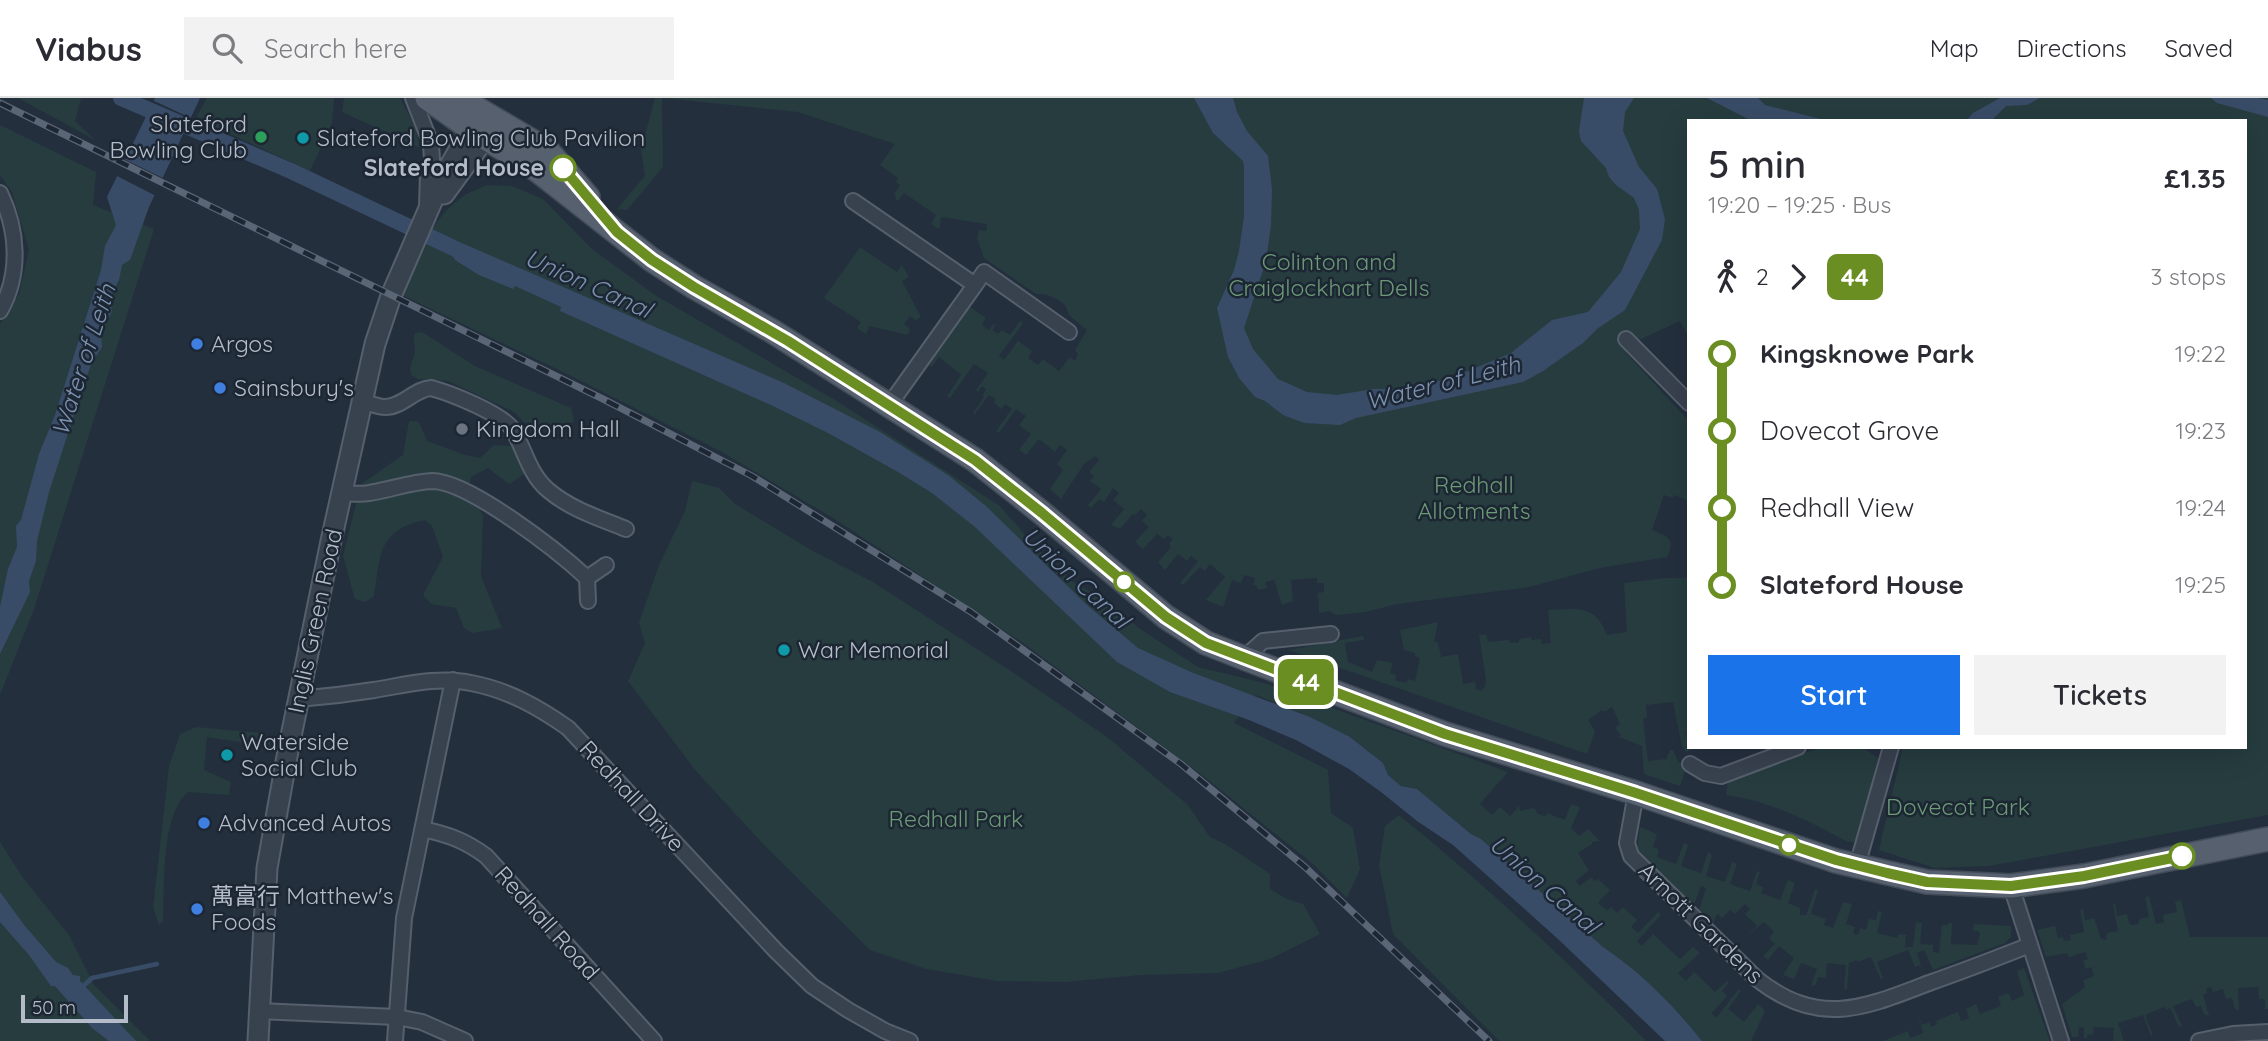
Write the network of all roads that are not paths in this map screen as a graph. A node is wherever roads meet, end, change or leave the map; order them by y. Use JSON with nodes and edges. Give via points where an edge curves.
{"nodes":[{"id":1,"x":413,"y":98,"type":"edge"},
{"id":2,"x":428,"y":98,"type":"edge"},
{"id":3,"x":458,"y":98,"type":"edge"},
{"id":4,"x":483,"y":124,"type":"junction"},
{"id":5,"x":0,"y":194,"type":"edge"},
{"id":6,"x":853,"y":201,"type":"dead end"},
{"id":7,"x":427,"y":213,"type":"junction"},
{"id":8,"x":975,"y":285,"type":"junction"},
{"id":9,"x":0,"y":311,"type":"edge"},
{"id":10,"x":1069,"y":332,"type":"dead end"},
{"id":11,"x":1626,"y":338,"type":"dead end"},
{"id":12,"x":1687,"y":401,"type":"edge"},
{"id":13,"x":363,"y":402,"type":"junction"},
{"id":14,"x":890,"y":404,"type":"junction"},
{"id":15,"x":342,"y":493,"type":"junction"},
{"id":16,"x":625,"y":529,"type":"dead end"},
{"id":17,"x":606,"y":565,"type":"dead end"},
{"id":18,"x":587,"y":578,"type":"junction"},
{"id":19,"x":588,"y":601,"type":"dead end"},
{"id":20,"x":1331,"y":634,"type":"dead end"},
{"id":21,"x":1244,"y":659,"type":"junction"},
{"id":22,"x":453,"y":680,"type":"junction"},
{"id":23,"x":298,"y":699,"type":"junction"},
{"id":24,"x":1794,"y":749,"type":"edge"},
{"id":25,"x":1890,"y":749,"type":"edge"},
{"id":26,"x":1690,"y":764,"type":"dead end"},
{"id":27,"x":1636,"y":793,"type":"junction"},
{"id":28,"x":423,"y":829,"type":"junction"},
{"id":29,"x":2268,"y":839,"type":"edge"},
{"id":30,"x":1857,"y":866,"type":"junction"},
{"id":31,"x":2011,"y":886,"type":"junction"},
{"id":32,"x":2030,"y":945,"type":"junction"},
{"id":33,"x":258,"y":1011,"type":"junction"},
{"id":34,"x":397,"y":1017,"type":"junction"},
{"id":35,"x":2268,"y":1032,"type":"edge"},
{"id":36,"x":2234,"y":1037,"type":"edge"},
{"id":37,"x":258,"y":1041,"type":"edge"},
{"id":38,"x":395,"y":1041,"type":"edge"},
{"id":39,"x":465,"y":1041,"type":"edge"},
{"id":40,"x":654,"y":1041,"type":"edge"},
{"id":41,"x":910,"y":1041,"type":"edge"},
{"id":42,"x":2061,"y":1041,"type":"edge"},
{"id":43,"x":2199,"y":1041,"type":"edge"}],
"edges":[{"from":1,"to":7,"type":"street","name":"Inglis Green Road","via":[[431,144]]},
{"from":2,"to":4,"type":"main road"},
{"from":3,"to":4,"type":"main road"},
{"from":4,"to":7,"type":"street","name":"Inglis Green Road","via":[[455,181]]},
{"from":4,"to":14,"type":"main road","via":[[652,260]]},
{"from":5,"to":9,"type":"street","via":[[12,227],[15,254]]},
{"from":6,"to":8,"type":"street"},
{"from":7,"to":13,"type":"street","name":"Inglis Green Road","via":[[391,296]]},
{"from":8,"to":10,"type":"street","via":[[984,272],[1054,314]]},
{"from":8,"to":14,"type":"street"},
{"from":11,"to":12,"type":"street"},
{"from":13,"to":15,"type":"street","name":"Inglis Green Road"},
{"from":13,"to":16,"type":"street","via":[[385,407],[431,388],[502,419],[512,427],[529,466],[547,490],[573,507]]},
{"from":14,"to":21,"type":"main road","via":[[975,460],[1166,617],[1206,643]]},
{"from":15,"to":18,"type":"street","via":[[367,494],[436,481],[471,493],[559,552]]},
{"from":15,"to":23,"type":"street","name":"Inglis Green Road"},
{"from":17,"to":18,"type":"street"},
{"from":18,"to":19,"type":"street"},
{"from":20,"to":21,"type":"street","via":[[1263,641]]},
{"from":21,"to":27,"type":"main road","via":[[1445,734]]},
{"from":22,"to":23,"type":"street","name":"Redhall Drive"},
{"from":22,"to":28,"type":"street"},
{"from":22,"to":41,"type":"street","name":"Redhall Drive","via":[[508,693],[568,728],[812,986],[885,1031]]},
{"from":23,"to":33,"type":"street","name":"Inglis Green Road","via":[[267,868]]},
{"from":24,"to":26,"type":"street","via":[[1720,783]]},
{"from":25,"to":30,"type":"street"},
{"from":27,"to":30,"type":"main road"},
{"from":27,"to":32,"type":"street","name":"Arnott Gardens","via":[[1627,843],[1631,856],[1757,979],[1796,1002],[1825,1009],[1869,1006]]},
{"from":28,"to":34,"type":"street","via":[[404,918]]},
{"from":28,"to":40,"type":"street","name":"Redhall Road","via":[[451,835],[486,856]]},
{"from":29,"to":31,"type":"main road"},
{"from":30,"to":31,"type":"main road","via":[[1927,882]]},
{"from":31,"to":32,"type":"street"},
{"from":32,"to":42,"type":"street"},
{"from":33,"to":34,"type":"street"},
{"from":33,"to":37,"type":"street","name":"Inglis Green Road"},
{"from":34,"to":38,"type":"street"},
{"from":34,"to":39,"type":"street","via":[[422,1022]]},
{"from":35,"to":36,"type":"street"},
{"from":36,"to":43,"type":"street"}]}
